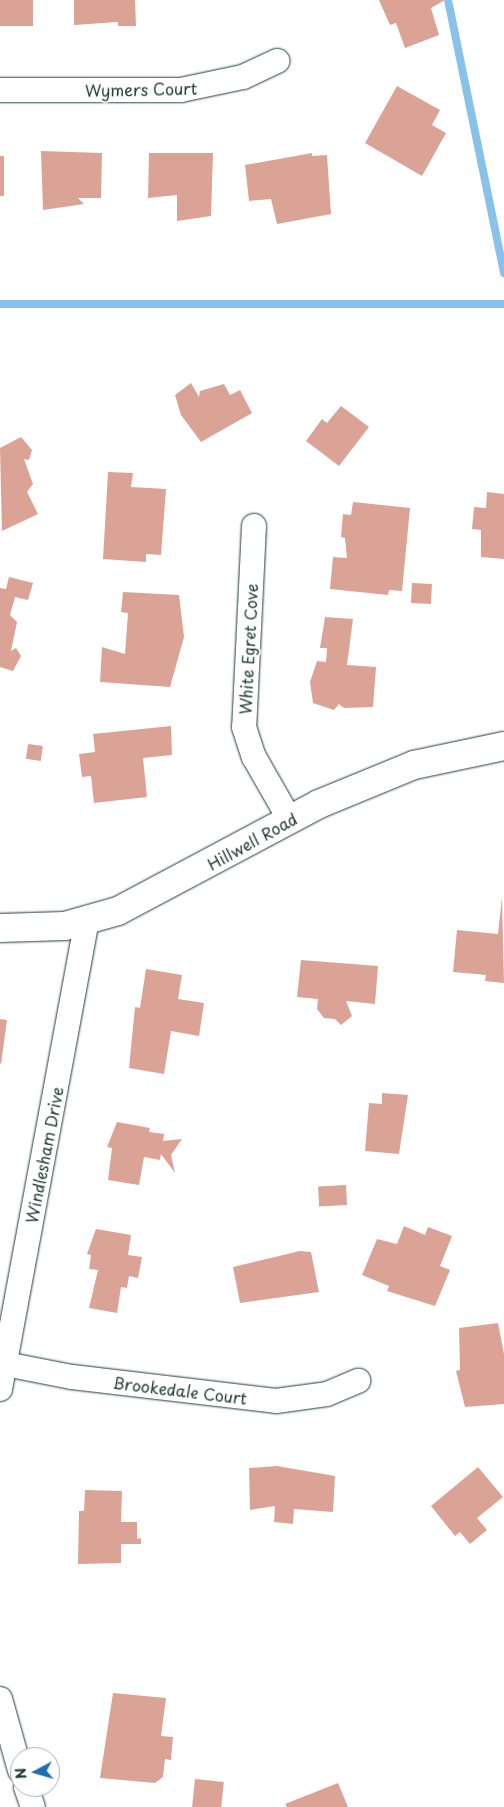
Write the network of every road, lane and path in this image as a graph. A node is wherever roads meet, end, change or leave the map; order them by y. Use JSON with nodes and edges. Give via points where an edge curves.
{"nodes":[{"id":1,"x":277,"y":61,"type":"dead end"},
{"id":2,"x":0,"y":90,"type":"edge"},
{"id":3,"x":254,"y":526,"type":"dead end"},
{"id":4,"x":504,"y":746,"type":"edge"},
{"id":5,"x":290,"y":820,"type":"junction"},
{"id":6,"x":87,"y":921,"type":"junction"},
{"id":7,"x":0,"y":928,"type":"edge"},
{"id":8,"x":2,"y":1364,"type":"edge"},
{"id":9,"x":358,"y":1381,"type":"dead end"},
{"id":10,"x":0,"y":1388,"type":"edge"},
{"id":11,"x":0,"y":1699,"type":"edge"},
{"id":12,"x":14,"y":1747,"type":"edge"}],
"edges":[{"from":1,"to":2,"type":"street","name":"Wymers Court","via":[[243,77],[181,90]]},
{"from":3,"to":5,"type":"street","name":"White Egret Cove","via":[[244,727],[254,757]]},
{"from":4,"to":5,"type":"street","name":"Hillwell Road","via":[[414,765]]},
{"from":5,"to":6,"type":"street","name":"Hillwell Road","via":[[126,907]]},
{"from":6,"to":7,"type":"street","name":"Hillwell Road","via":[[45,929]]},
{"from":6,"to":8,"type":"street","name":"Windlesham Drive"},
{"from":8,"to":9,"type":"street","name":"Brookedale Court","via":[[72,1378],[276,1401],[327,1394]]},
{"from":8,"to":10,"type":"street","name":"Windlesham Drive"},
{"from":11,"to":12,"type":"street"}]}
